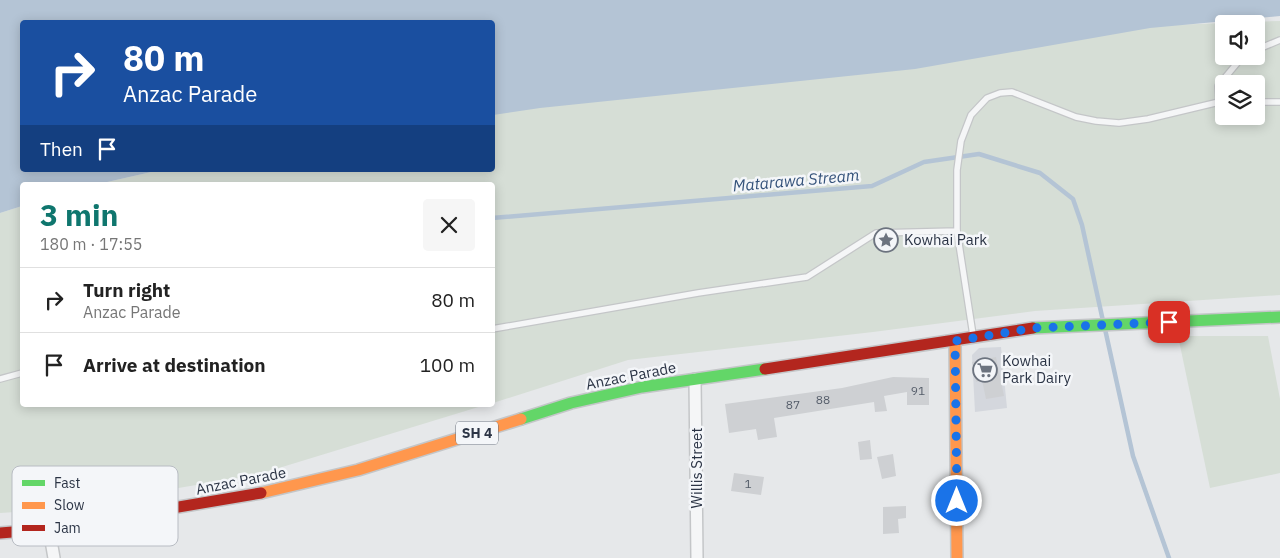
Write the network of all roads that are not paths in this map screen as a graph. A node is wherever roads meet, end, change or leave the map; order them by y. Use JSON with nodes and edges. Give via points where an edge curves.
{"nodes":[{"id":1,"x":1280,"y":40,"type":"edge"},
{"id":2,"x":1265,"y":46,"type":"edge"},
{"id":3,"x":1236,"y":65,"type":"edge"},
{"id":4,"x":1227,"y":75,"type":"edge"},
{"id":5,"x":1265,"y":102,"type":"edge"},
{"id":6,"x":1280,"y":102,"type":"edge"},
{"id":7,"x":1215,"y":103,"type":"edge"},
{"id":8,"x":957,"y":231,"type":"junction"},
{"id":9,"x":1280,"y":321,"type":"edge"},
{"id":10,"x":495,"y":328,"type":"edge"},
{"id":11,"x":974,"y":338,"type":"junction"},
{"id":12,"x":955,"y":341,"type":"junction"},
{"id":13,"x":20,"y":374,"type":"edge"},
{"id":14,"x":0,"y":379,"type":"edge"},
{"id":15,"x":695,"y":379,"type":"junction"},
{"id":16,"x":178,"y":507,"type":"edge"},
{"id":17,"x":697,"y":558,"type":"edge"},
{"id":18,"x":957,"y":558,"type":"edge"}],
"edges":[{"from":1,"to":2,"type":"lane"},
{"from":3,"to":4,"type":"lane"},
{"from":5,"to":6,"type":"lane"},
{"from":7,"to":8,"type":"lane","via":[[1119,123],[1076,117],[1012,92],[987,98],[971,115],[961,141],[957,170]]},
{"from":8,"to":10,"type":"lane","via":[[876,233],[806,277]]},
{"from":8,"to":11,"type":"lane"},
{"from":9,"to":11,"type":"main road","name":"Anzac Parade","number":"SH 4","via":[[1087,325],[1034,328]]},
{"from":11,"to":12,"type":"main road","name":"Anzac Parade","number":"SH 4"},
{"from":12,"to":15,"type":"main road","name":"Anzac Parade","number":"SH 4"},
{"from":12,"to":18,"type":"main road"},
{"from":13,"to":14,"type":"lane"},
{"from":15,"to":16,"type":"main road","name":"Anzac Parade","number":"SH 4","via":[[572,403],[317,482]]},
{"from":15,"to":17,"type":"street","name":"Willis Street"}]}
